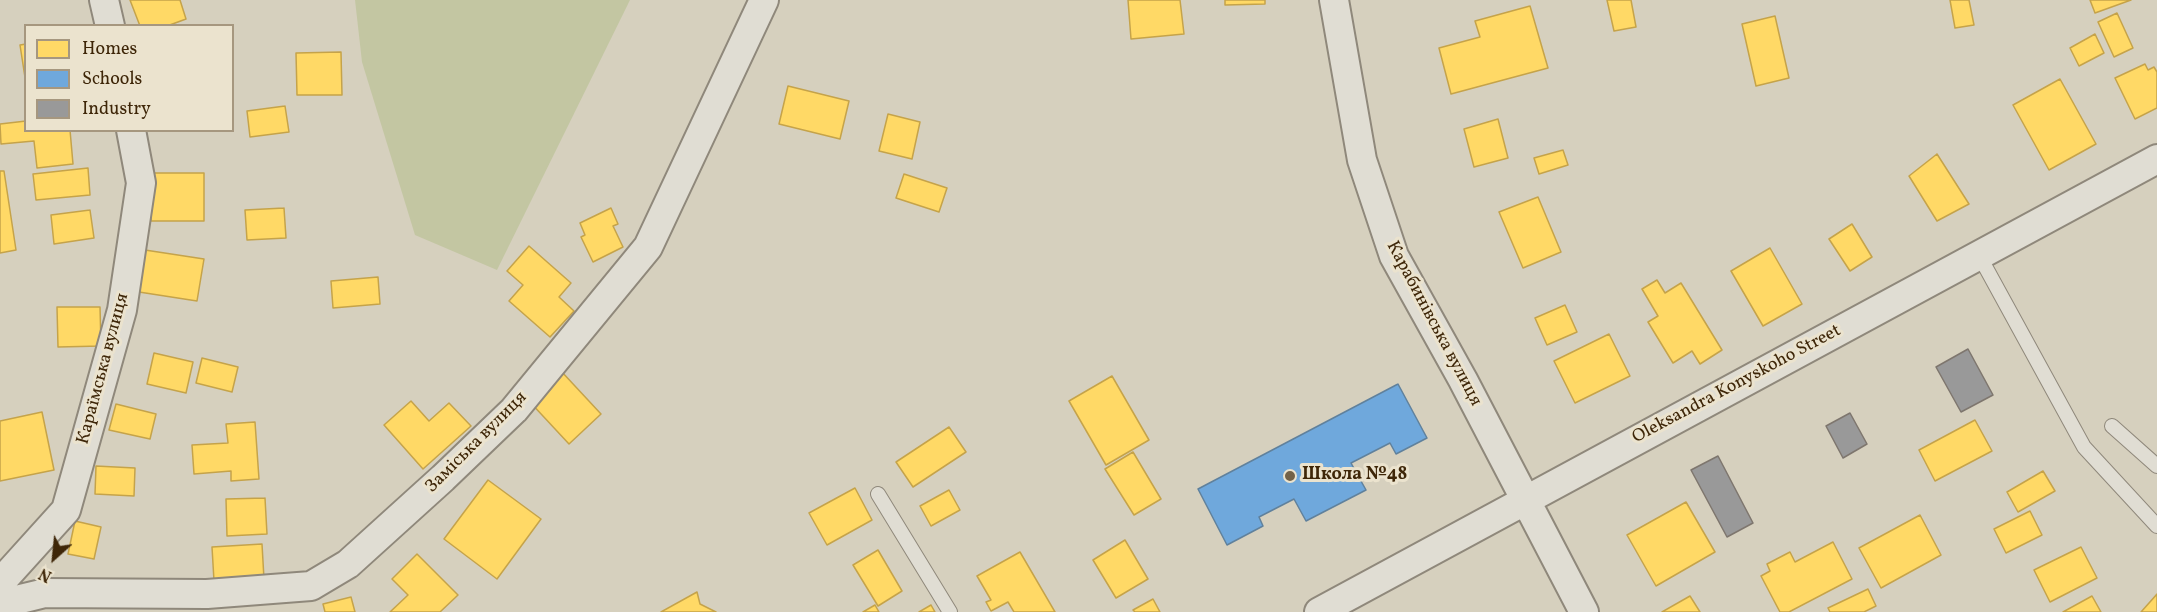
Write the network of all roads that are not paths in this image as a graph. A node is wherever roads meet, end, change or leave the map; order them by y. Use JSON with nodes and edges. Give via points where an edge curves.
{"nodes":[{"id":1,"x":104,"y":0,"type":"edge"},
{"id":2,"x":764,"y":0,"type":"edge"},
{"id":3,"x":1334,"y":0,"type":"edge"},
{"id":4,"x":110,"y":24,"type":"edge"},
{"id":5,"x":131,"y":132,"type":"edge"},
{"id":6,"x":2157,"y":159,"type":"edge"},
{"id":7,"x":1980,"y":256,"type":"junction"},
{"id":8,"x":2112,"y":426,"type":"dead end"},
{"id":9,"x":2157,"y":466,"type":"edge"},
{"id":10,"x":878,"y":494,"type":"dead end"},
{"id":11,"x":1525,"y":499,"type":"junction"},
{"id":12,"x":2157,"y":526,"type":"edge"},
{"id":13,"x":0,"y":583,"type":"edge"},
{"id":14,"x":0,"y":604,"type":"edge"},
{"id":15,"x":950,"y":612,"type":"edge"},
{"id":16,"x":1319,"y":612,"type":"edge"},
{"id":17,"x":1584,"y":612,"type":"edge"}],
"edges":[{"from":1,"to":4,"type":"street"},
{"from":2,"to":14,"type":"street","name":"Заміська вулиця","via":[[648,248],[514,410],[348,564],[311,586],[207,594],[45,594]]},
{"from":3,"to":11,"type":"street","name":"Карабинівська вулиця","via":[[1362,160],[1394,255]]},
{"from":5,"to":13,"type":"street","name":"Караїмська вулиця","via":[[141,183],[122,310],[66,510]]},
{"from":6,"to":7,"type":"street","name":"Oleksandra Konyskoho Street"},
{"from":7,"to":11,"type":"street","name":"Oleksandra Konyskoho Street"},
{"from":7,"to":12,"type":"lane","via":[[2084,447]]},
{"from":8,"to":9,"type":"lane"},
{"from":10,"to":15,"type":"lane"},
{"from":11,"to":16,"type":"street","name":"Oleksandra Konyskoho Street"},
{"from":11,"to":17,"type":"street","name":"Карабинівська вулиця"}]}
